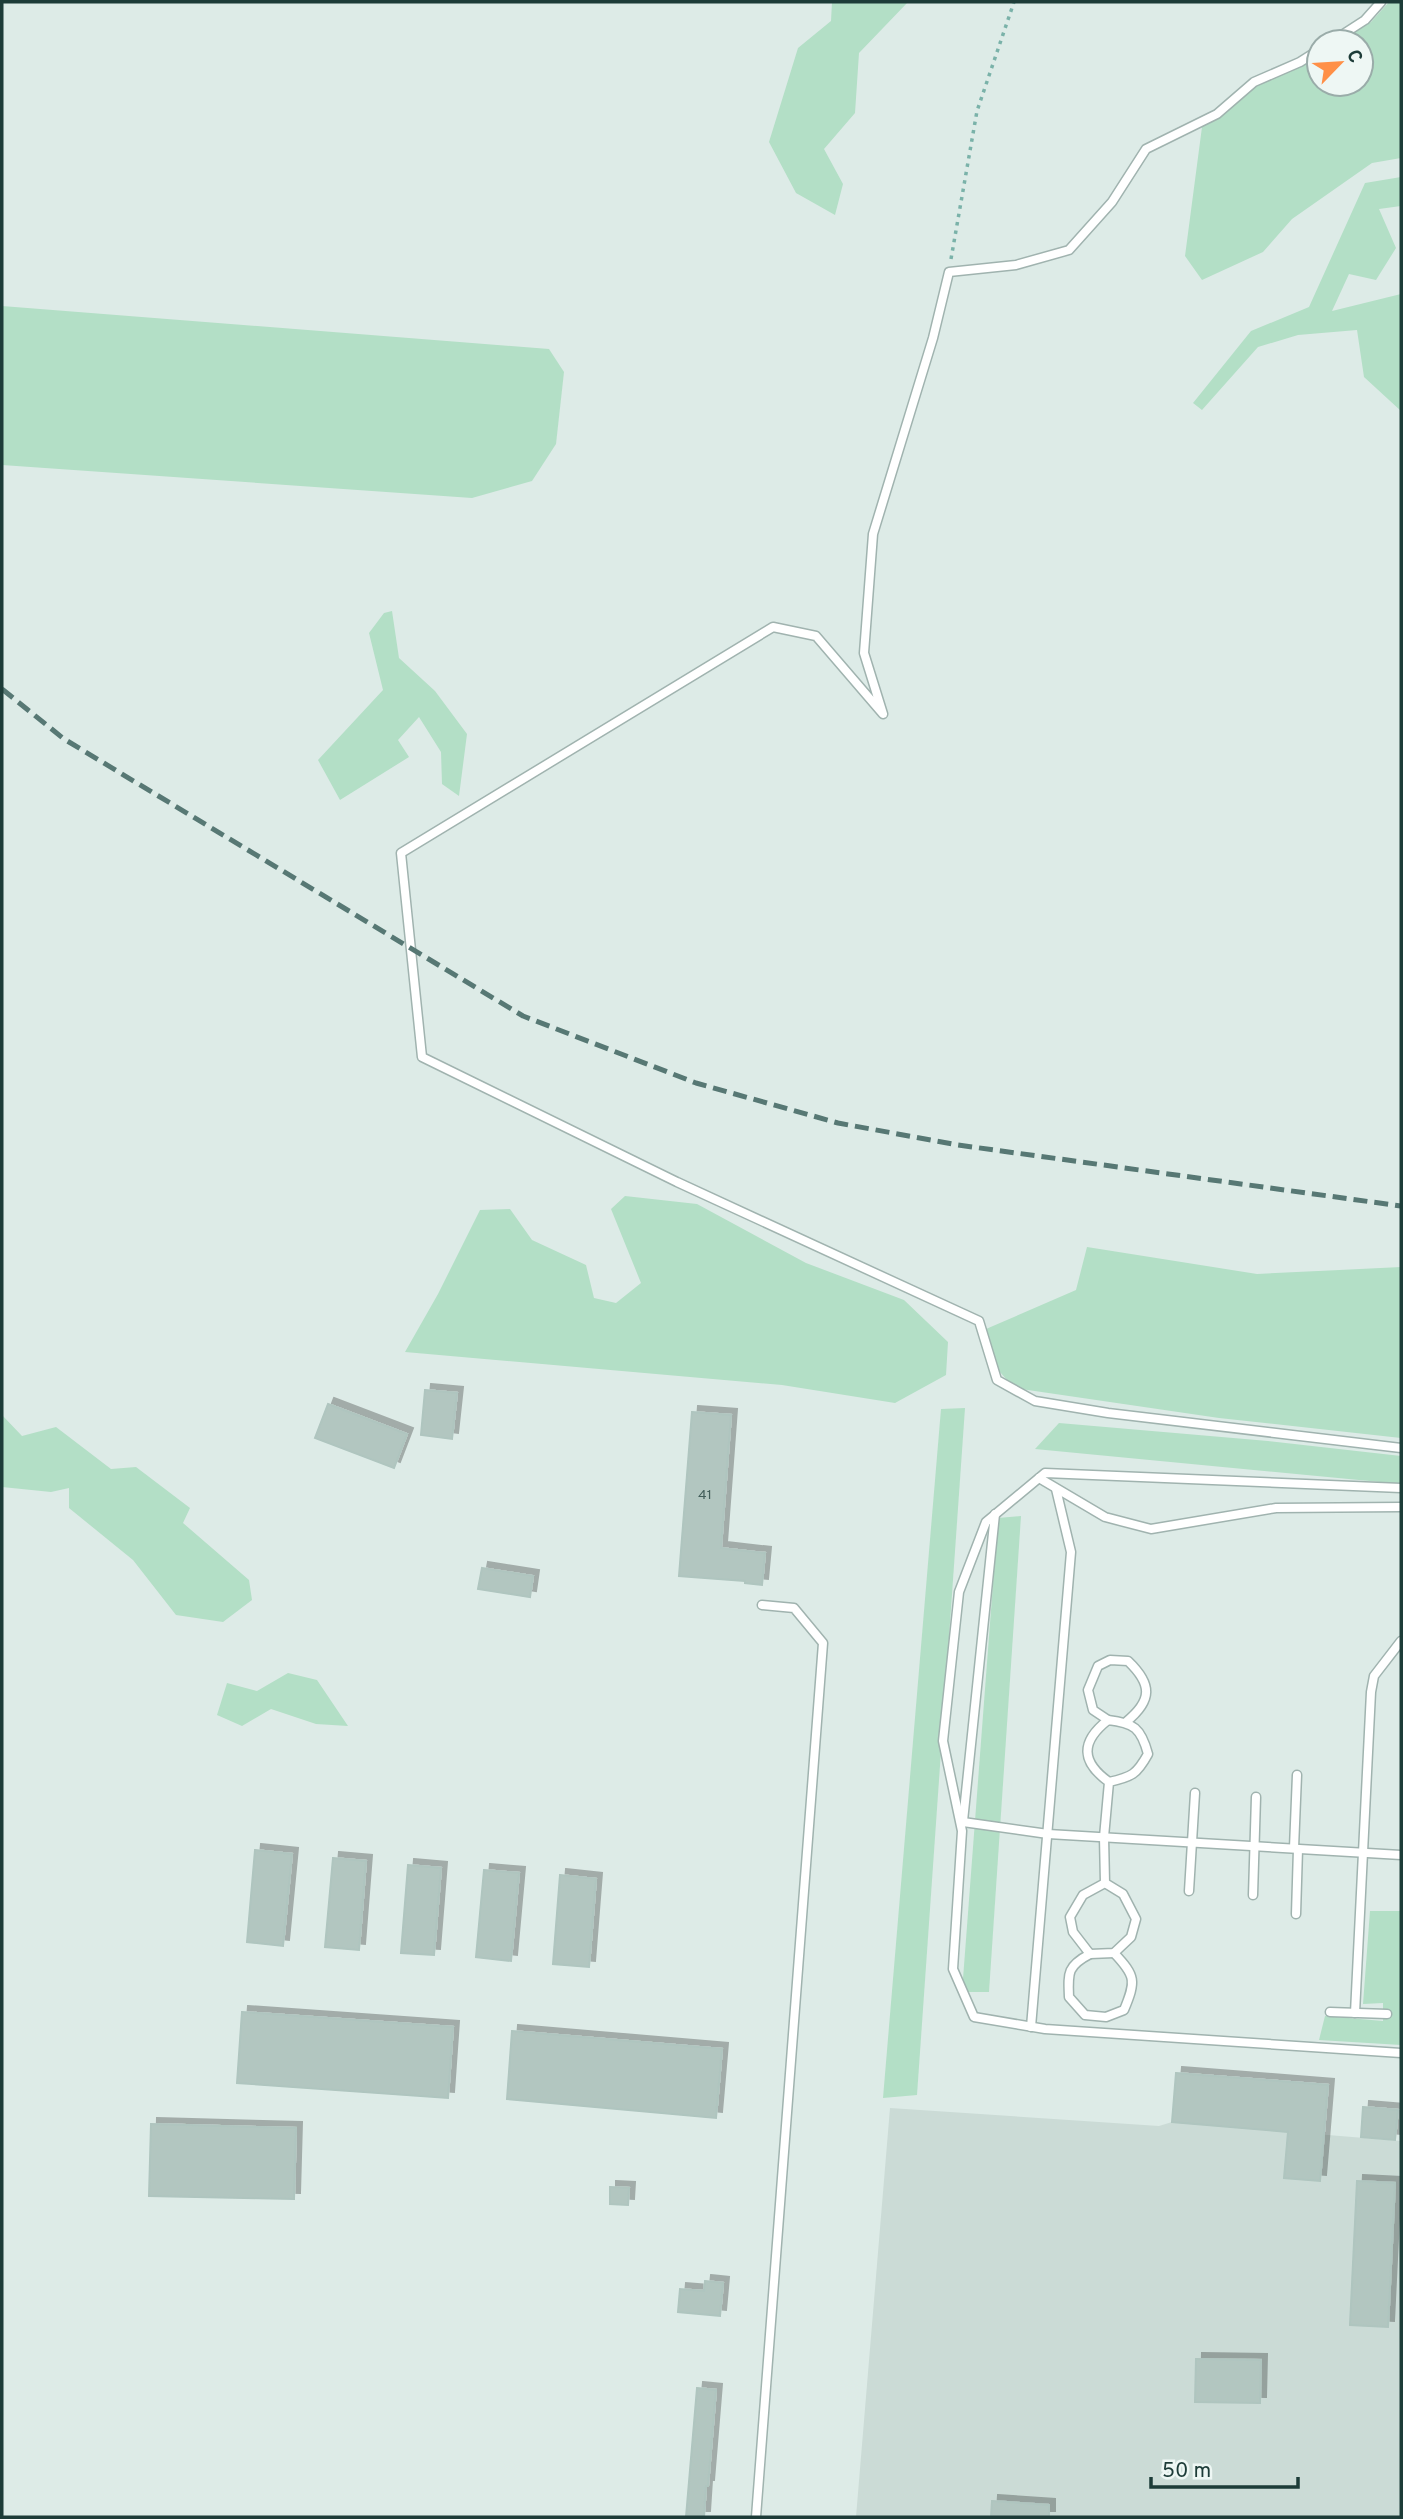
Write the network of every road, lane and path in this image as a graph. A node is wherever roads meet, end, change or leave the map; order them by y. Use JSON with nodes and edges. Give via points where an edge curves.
{"nodes":[{"id":1,"x":1014,"y":2,"type":"edge"},
{"id":2,"x":1381,"y":2,"type":"edge"},
{"id":3,"x":1353,"y":28,"type":"edge"},
{"id":4,"x":1305,"y":59,"type":"edge"},
{"id":5,"x":949,"y":272,"type":"junction"},
{"id":6,"x":1401,"y":1448,"type":"edge"},
{"id":7,"x":1039,"y":1478,"type":"junction"},
{"id":8,"x":1401,"y":1488,"type":"edge"},
{"id":9,"x":1056,"y":1489,"type":"junction"},
{"id":10,"x":1401,"y":1507,"type":"edge"},
{"id":11,"x":995,"y":1514,"type":"junction"},
{"id":12,"x":762,"y":1605,"type":"dead end"},
{"id":13,"x":1401,"y":1641,"type":"edge"},
{"id":14,"x":1108,"y":1720,"type":"junction"},
{"id":15,"x":1126,"y":1722,"type":"junction"},
{"id":16,"x":1297,"y":1775,"type":"dead end"},
{"id":17,"x":1109,"y":1782,"type":"junction"},
{"id":18,"x":1195,"y":1793,"type":"dead end"},
{"id":19,"x":1256,"y":1797,"type":"dead end"},
{"id":20,"x":962,"y":1826,"type":"junction"},
{"id":21,"x":1048,"y":1833,"type":"junction"},
{"id":22,"x":1104,"y":1837,"type":"junction"},
{"id":23,"x":1193,"y":1842,"type":"junction"},
{"id":24,"x":1255,"y":1846,"type":"junction"},
{"id":25,"x":1296,"y":1848,"type":"junction"},
{"id":26,"x":1364,"y":1852,"type":"junction"},
{"id":27,"x":1401,"y":1854,"type":"edge"},
{"id":28,"x":1105,"y":1883,"type":"junction"},
{"id":29,"x":1189,"y":1891,"type":"dead end"},
{"id":30,"x":1253,"y":1895,"type":"dead end"},
{"id":31,"x":1296,"y":1914,"type":"dead end"},
{"id":32,"x":1114,"y":1953,"type":"junction"},
{"id":33,"x":1090,"y":1954,"type":"junction"},
{"id":34,"x":1331,"y":2012,"type":"dead end"},
{"id":35,"x":1355,"y":2013,"type":"junction"},
{"id":36,"x":1387,"y":2014,"type":"dead end"},
{"id":37,"x":1031,"y":2027,"type":"junction"},
{"id":38,"x":1401,"y":2053,"type":"edge"},
{"id":39,"x":756,"y":2517,"type":"edge"}],
"edges":[{"from":1,"to":5,"type":"path","via":[[977,111]]},
{"from":2,"to":3,"type":"lane"},
{"from":4,"to":5,"type":"lane","via":[[1254,82],[1217,114],[1146,149],[1112,202],[1069,250],[1016,265]]},
{"from":5,"to":6,"type":"lane","via":[[873,534],[864,653],[883,714],[816,636],[773,627],[401,853],[422,1057],[677,1182],[979,1321],[997,1380],[1035,1401]]},
{"from":7,"to":8,"type":"lane","via":[[1045,1473]]},
{"from":7,"to":9,"type":"lane"},
{"from":7,"to":11,"type":"lane"},
{"from":9,"to":10,"type":"lane","via":[[1105,1517],[1151,1529],[1276,1508]]},
{"from":9,"to":21,"type":"lane","via":[[1072,1552]]},
{"from":11,"to":20,"type":"lane"},
{"from":11,"to":20,"type":"lane","via":[[986,1521],[959,1592],[947,1700],[943,1741]]},
{"from":12,"to":39,"type":"lane","via":[[794,1608],[823,1643]]},
{"from":13,"to":26,"type":"lane","via":[[1374,1676],[1371,1692]]},
{"from":14,"to":15,"type":"lane"},
{"from":14,"to":15,"type":"lane","via":[[1093,1710],[1088,1690],[1098,1666],[1110,1660],[1128,1661],[1143,1675],[1147,1692],[1141,1710]]},
{"from":14,"to":17,"type":"lane","via":[[1092,1732],[1087,1748],[1092,1770]]},
{"from":15,"to":17,"type":"lane","via":[[1143,1734],[1148,1754],[1139,1771]]},
{"from":16,"to":25,"type":"lane"},
{"from":17,"to":22,"type":"lane"},
{"from":18,"to":23,"type":"lane"},
{"from":19,"to":24,"type":"lane"},
{"from":20,"to":21,"type":"lane"},
{"from":20,"to":37,"type":"lane","via":[[953,1969],[974,2017]]},
{"from":21,"to":22,"type":"lane"},
{"from":21,"to":37,"type":"lane"},
{"from":22,"to":23,"type":"lane"},
{"from":22,"to":28,"type":"lane"},
{"from":23,"to":24,"type":"lane"},
{"from":23,"to":29,"type":"lane"},
{"from":24,"to":25,"type":"lane"},
{"from":24,"to":30,"type":"lane"},
{"from":25,"to":26,"type":"lane"},
{"from":25,"to":31,"type":"lane"},
{"from":26,"to":27,"type":"lane"},
{"from":26,"to":35,"type":"lane"},
{"from":28,"to":32,"type":"lane","via":[[1123,1894],[1136,1919],[1131,1937]]},
{"from":28,"to":33,"type":"lane","via":[[1083,1895],[1070,1917],[1073,1932]]},
{"from":32,"to":33,"type":"lane"},
{"from":32,"to":33,"type":"lane","via":[[1129,1969],[1133,1988],[1124,2010],[1106,2017],[1085,2015],[1069,1997],[1068,1973]]},
{"from":34,"to":35,"type":"lane"},
{"from":35,"to":36,"type":"lane"},
{"from":37,"to":38,"type":"lane"}]}
